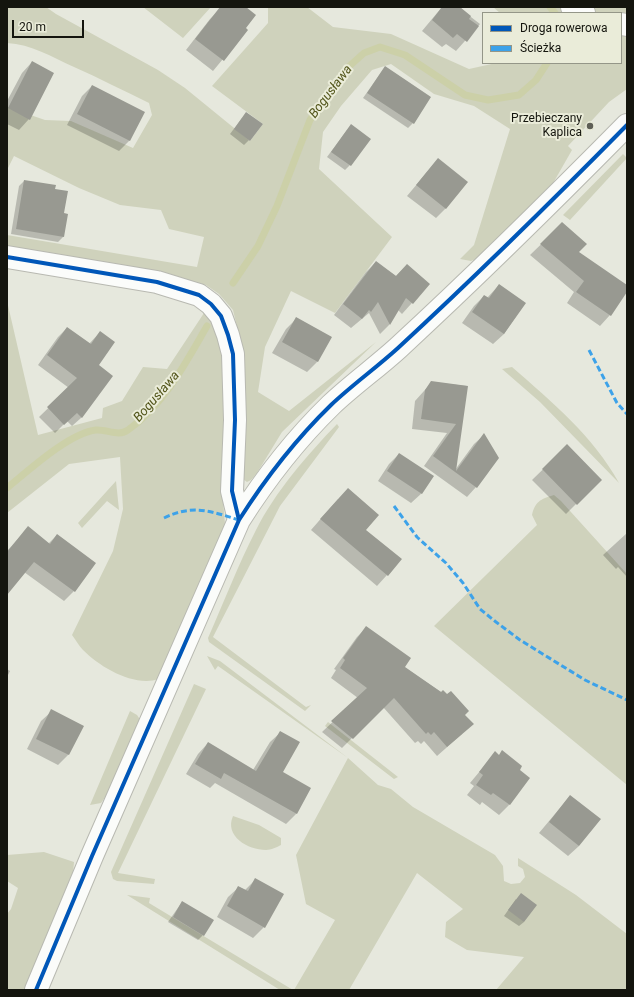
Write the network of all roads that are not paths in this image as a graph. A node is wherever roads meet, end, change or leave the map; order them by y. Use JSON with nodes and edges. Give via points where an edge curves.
{"nodes":[{"id":1,"x":572,"y":7,"type":"edge"},
{"id":2,"x":582,"y":12,"type":"edge"},
{"id":3,"x":627,"y":124,"type":"edge"},
{"id":4,"x":7,"y":257,"type":"edge"},
{"id":5,"x":239,"y":520,"type":"junction"},
{"id":6,"x":36,"y":990,"type":"edge"}],
"edges":[{"from":1,"to":2,"type":"street"},
{"from":3,"to":5,"type":"street","via":[[493,258],[397,349],[332,404],[279,462]]},
{"from":4,"to":5,"type":"street","via":[[157,282],[199,295],[211,304],[221,316],[233,354],[235,420],[232,491]]},
{"from":5,"to":6,"type":"street"}]}
